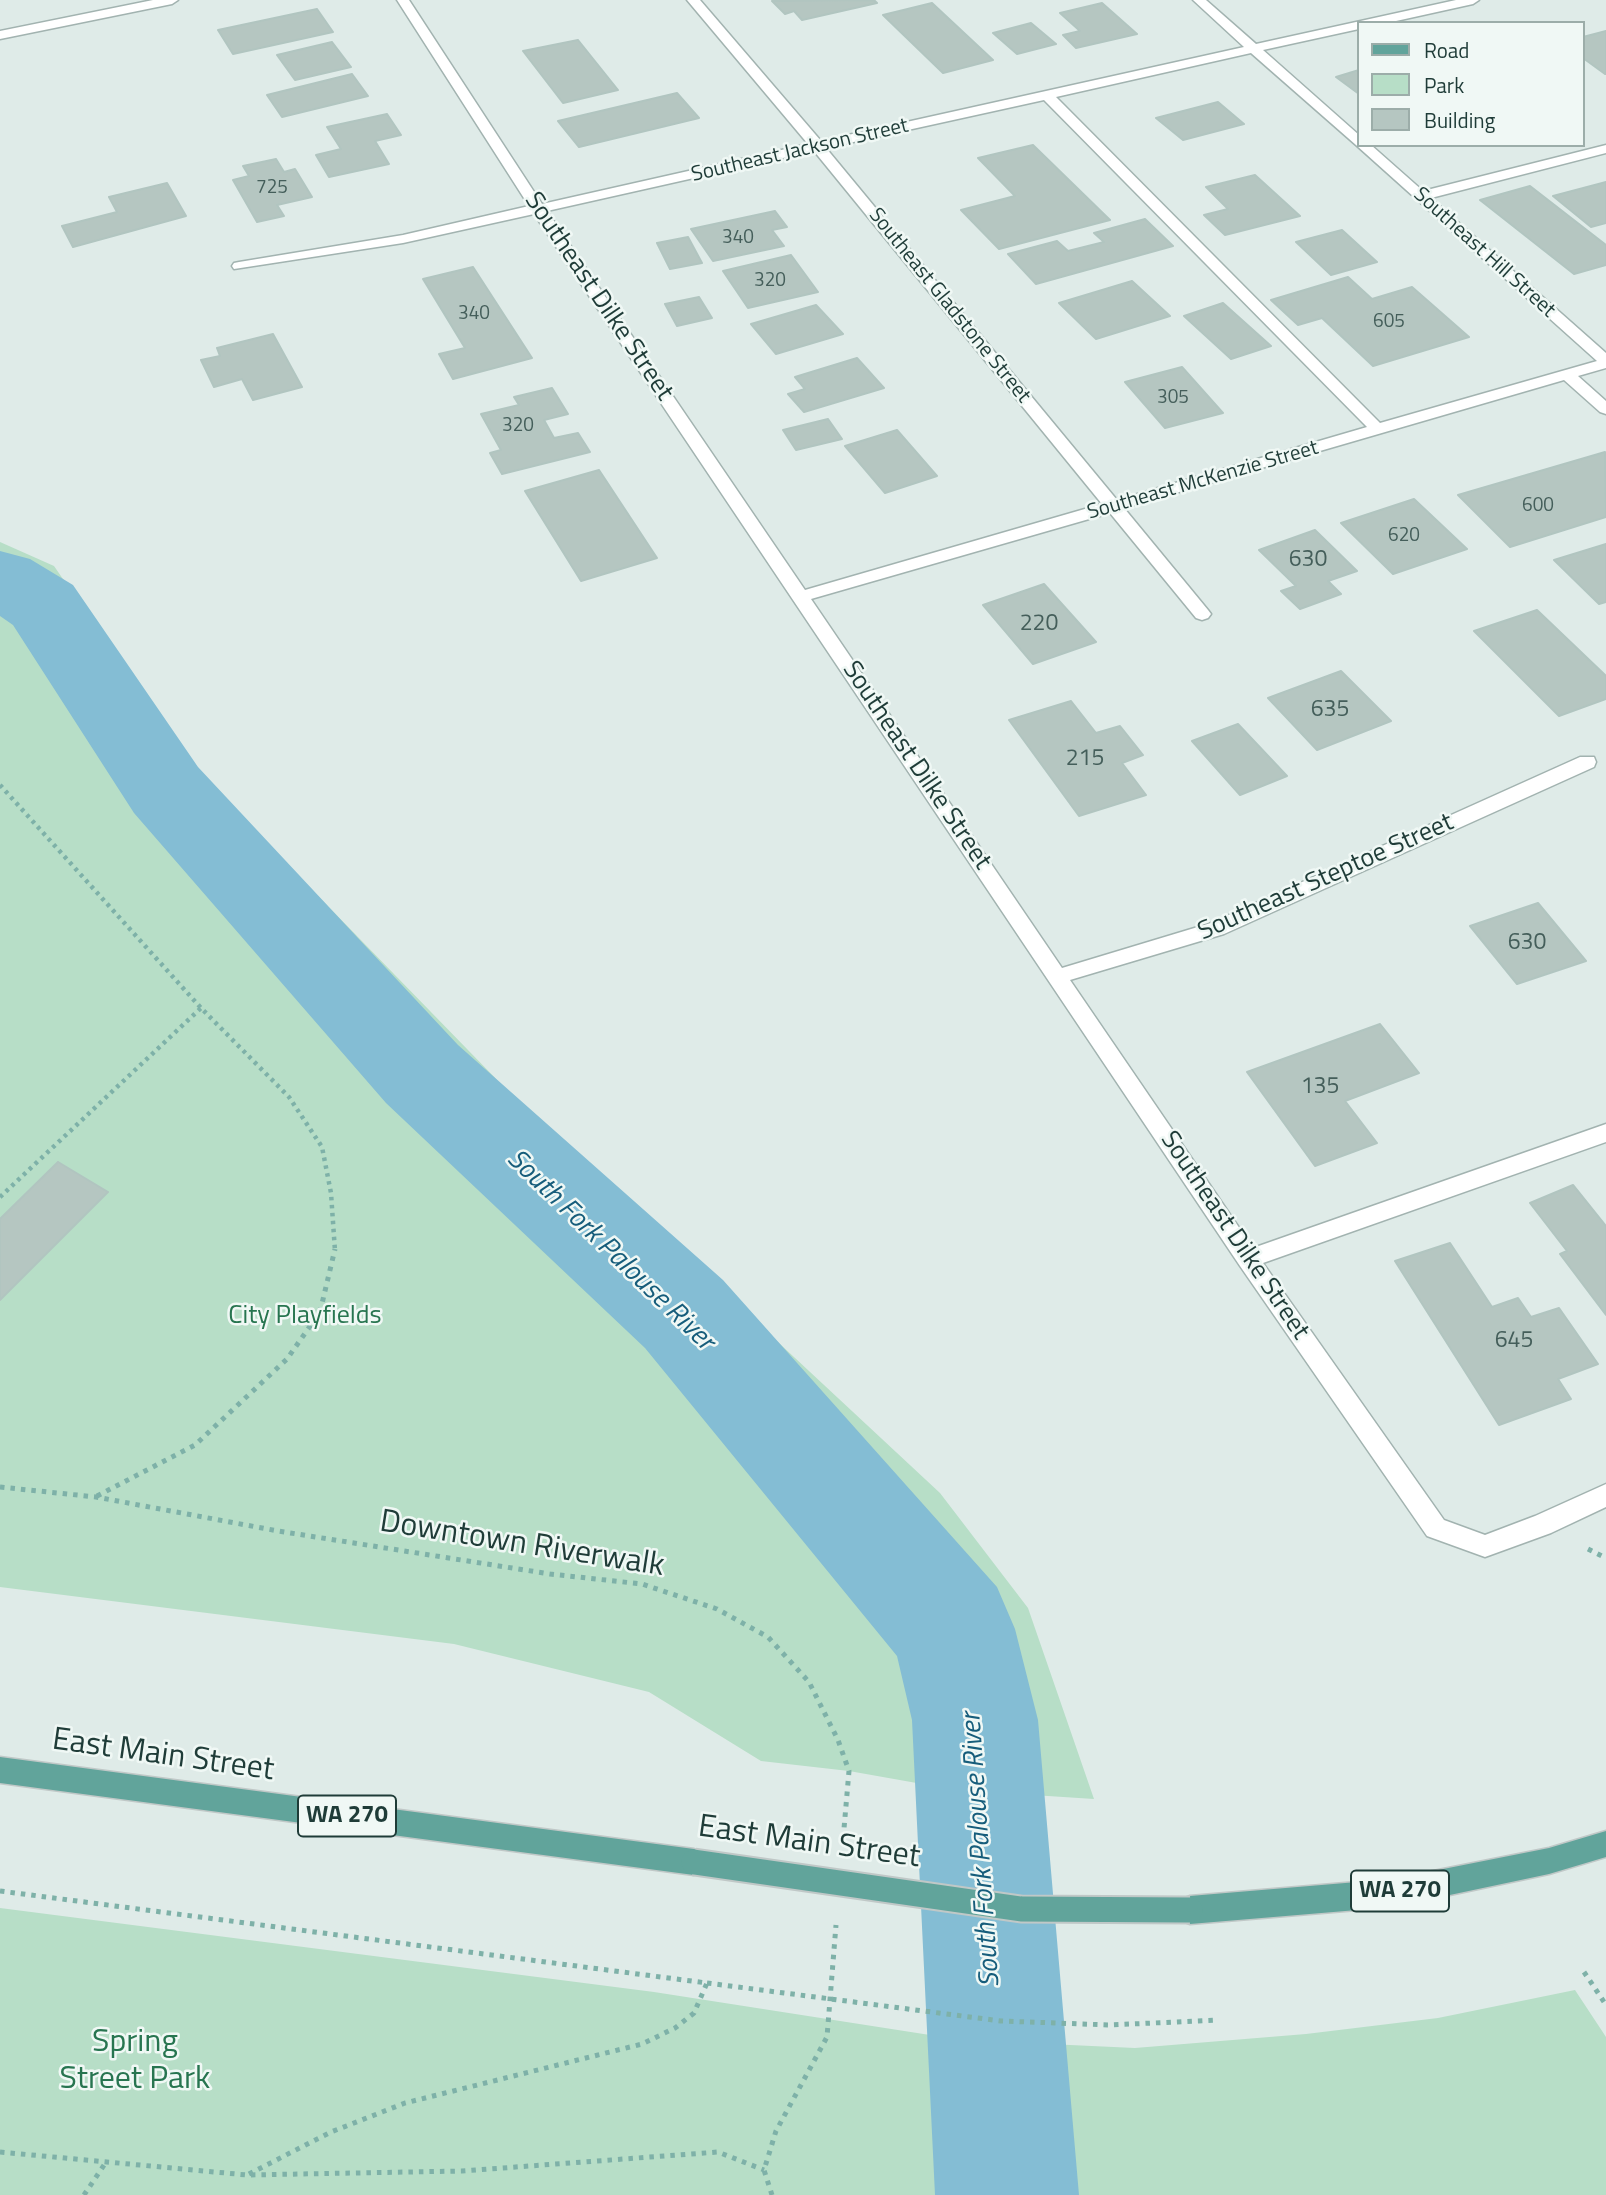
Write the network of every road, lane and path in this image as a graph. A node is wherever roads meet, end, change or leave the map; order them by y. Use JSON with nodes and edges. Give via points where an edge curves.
{"nodes":[{"id":1,"x":172,"y":0,"type":"edge"},
{"id":2,"x":402,"y":0,"type":"edge"},
{"id":3,"x":693,"y":0,"type":"edge"},
{"id":4,"x":1199,"y":0,"type":"edge"},
{"id":5,"x":1473,"y":0,"type":"edge"},
{"id":6,"x":1377,"y":21,"type":"edge"},
{"id":7,"x":1358,"y":25,"type":"edge"},
{"id":8,"x":0,"y":35,"type":"edge"},
{"id":9,"x":1255,"y":47,"type":"junction"},
{"id":10,"x":1047,"y":95,"type":"junction"},
{"id":11,"x":1358,"y":141,"type":"edge"},
{"id":12,"x":818,"y":147,"type":"junction"},
{"id":13,"x":1365,"y":147,"type":"edge"},
{"id":14,"x":1606,"y":149,"type":"edge"},
{"id":15,"x":1420,"y":197,"type":"junction"},
{"id":16,"x":538,"y":209,"type":"junction"},
{"id":17,"x":239,"y":266,"type":"dead end"},
{"id":18,"x":1606,"y":362,"type":"edge"},
{"id":19,"x":1567,"y":374,"type":"junction"},
{"id":20,"x":1606,"y":410,"type":"edge"},
{"id":21,"x":1378,"y":430,"type":"junction"},
{"id":22,"x":1113,"y":507,"type":"junction"},
{"id":23,"x":800,"y":597,"type":"junction"},
{"id":24,"x":1202,"y":614,"type":"dead end"},
{"id":25,"x":1587,"y":762,"type":"dead end"},
{"id":26,"x":0,"y":785,"type":"edge"},
{"id":27,"x":1059,"y":976,"type":"junction"},
{"id":28,"x":201,"y":1007,"type":"junction"},
{"id":29,"x":1606,"y":1133,"type":"edge"},
{"id":30,"x":0,"y":1197,"type":"edge"},
{"id":31,"x":1248,"y":1259,"type":"junction"},
{"id":32,"x":0,"y":1488,"type":"edge"},
{"id":33,"x":1606,"y":1495,"type":"edge"},
{"id":34,"x":96,"y":1497,"type":"junction"},
{"id":35,"x":0,"y":1770,"type":"edge"},
{"id":36,"x":1606,"y":1844,"type":"edge"},
{"id":37,"x":842,"y":1851,"type":"dead end"},
{"id":38,"x":0,"y":1891,"type":"edge"},
{"id":39,"x":837,"y":1917,"type":"dead end"},
{"id":40,"x":1584,"y":1972,"type":"dead end"},
{"id":41,"x":707,"y":1983,"type":"junction"},
{"id":42,"x":1606,"y":2004,"type":"edge"},
{"id":43,"x":1218,"y":2020,"type":"dead end"},
{"id":44,"x":0,"y":2152,"type":"edge"},
{"id":45,"x":106,"y":2162,"type":"junction"},
{"id":46,"x":764,"y":2170,"type":"junction"},
{"id":47,"x":247,"y":2175,"type":"junction"},
{"id":48,"x":84,"y":2195,"type":"edge"},
{"id":49,"x":772,"y":2195,"type":"edge"}],
"edges":[{"from":1,"to":8,"type":"street"},
{"from":2,"to":16,"type":"street","name":"Southeast Dilke Street"},
{"from":3,"to":12,"type":"street","name":"Southeast Gladstone Street"},
{"from":4,"to":9,"type":"street"},
{"from":5,"to":6,"type":"street"},
{"from":7,"to":9,"type":"street","name":"Southeast Jackson Street"},
{"from":9,"to":10,"type":"street","name":"Southeast Jackson Street"},
{"from":9,"to":11,"type":"street"},
{"from":10,"to":12,"type":"street","name":"Southeast Jackson Street"},
{"from":10,"to":21,"type":"street"},
{"from":12,"to":16,"type":"street","name":"Southeast Jackson Street"},
{"from":12,"to":22,"type":"street","name":"Southeast Gladstone Street"},
{"from":13,"to":15,"type":"street","name":"Southeast Hill Street"},
{"from":14,"to":15,"type":"street"},
{"from":15,"to":18,"type":"street","name":"Southeast Hill Street"},
{"from":16,"to":17,"type":"street","name":"Southeast Jackson Street","via":[[403,239]]},
{"from":16,"to":23,"type":"street","name":"Southeast Dilke Street"},
{"from":18,"to":19,"type":"street","name":"Southeast McKenzie Street"},
{"from":19,"to":20,"type":"street"},
{"from":19,"to":21,"type":"street","name":"Southeast McKenzie Street"},
{"from":21,"to":22,"type":"street","name":"Southeast McKenzie Street"},
{"from":22,"to":23,"type":"street","name":"Southeast McKenzie Street"},
{"from":22,"to":24,"type":"street","name":"Southeast Gladstone Street"},
{"from":23,"to":27,"type":"street","name":"Southeast Dilke Street"},
{"from":25,"to":27,"type":"street","name":"Southeast Steptoe Street","via":[[1217,929]]},
{"from":26,"to":28,"type":"path"},
{"from":27,"to":31,"type":"street","name":"Southeast Dilke Street"},
{"from":28,"to":30,"type":"path"},
{"from":28,"to":34,"type":"path","via":[[289,1097],[322,1147],[335,1250],[320,1312],[288,1359],[195,1445]]},
{"from":29,"to":31,"type":"street"},
{"from":31,"to":33,"type":"street","name":"Southeast Dilke Street","via":[[1436,1528],[1485,1546]]},
{"from":32,"to":34,"type":"path","name":"Downtown Riverwalk"},
{"from":34,"to":37,"type":"path","name":"Downtown Riverwalk","via":[[278,1531],[642,1584],[717,1609],[768,1637],[809,1682],[849,1771]]},
{"from":35,"to":36,"type":"main road","name":"East Main Street","number":"WA 270","bridge":true,"via":[[1021,1909],[1191,1910],[1393,1893],[1549,1861]]},
{"from":38,"to":41,"type":"path"},
{"from":39,"to":46,"type":"path","via":[[827,2037],[776,2131]]},
{"from":40,"to":42,"type":"path"},
{"from":41,"to":43,"type":"path","bridge":true,"via":[[1001,2021],[1110,2025]]},
{"from":41,"to":47,"type":"path","via":[[694,2013],[642,2043],[405,2103],[331,2132]]},
{"from":44,"to":45,"type":"path"},
{"from":45,"to":47,"type":"path"},
{"from":45,"to":48,"type":"path"},
{"from":46,"to":47,"type":"path","via":[[718,2152],[462,2171]]},
{"from":46,"to":49,"type":"path"}]}
